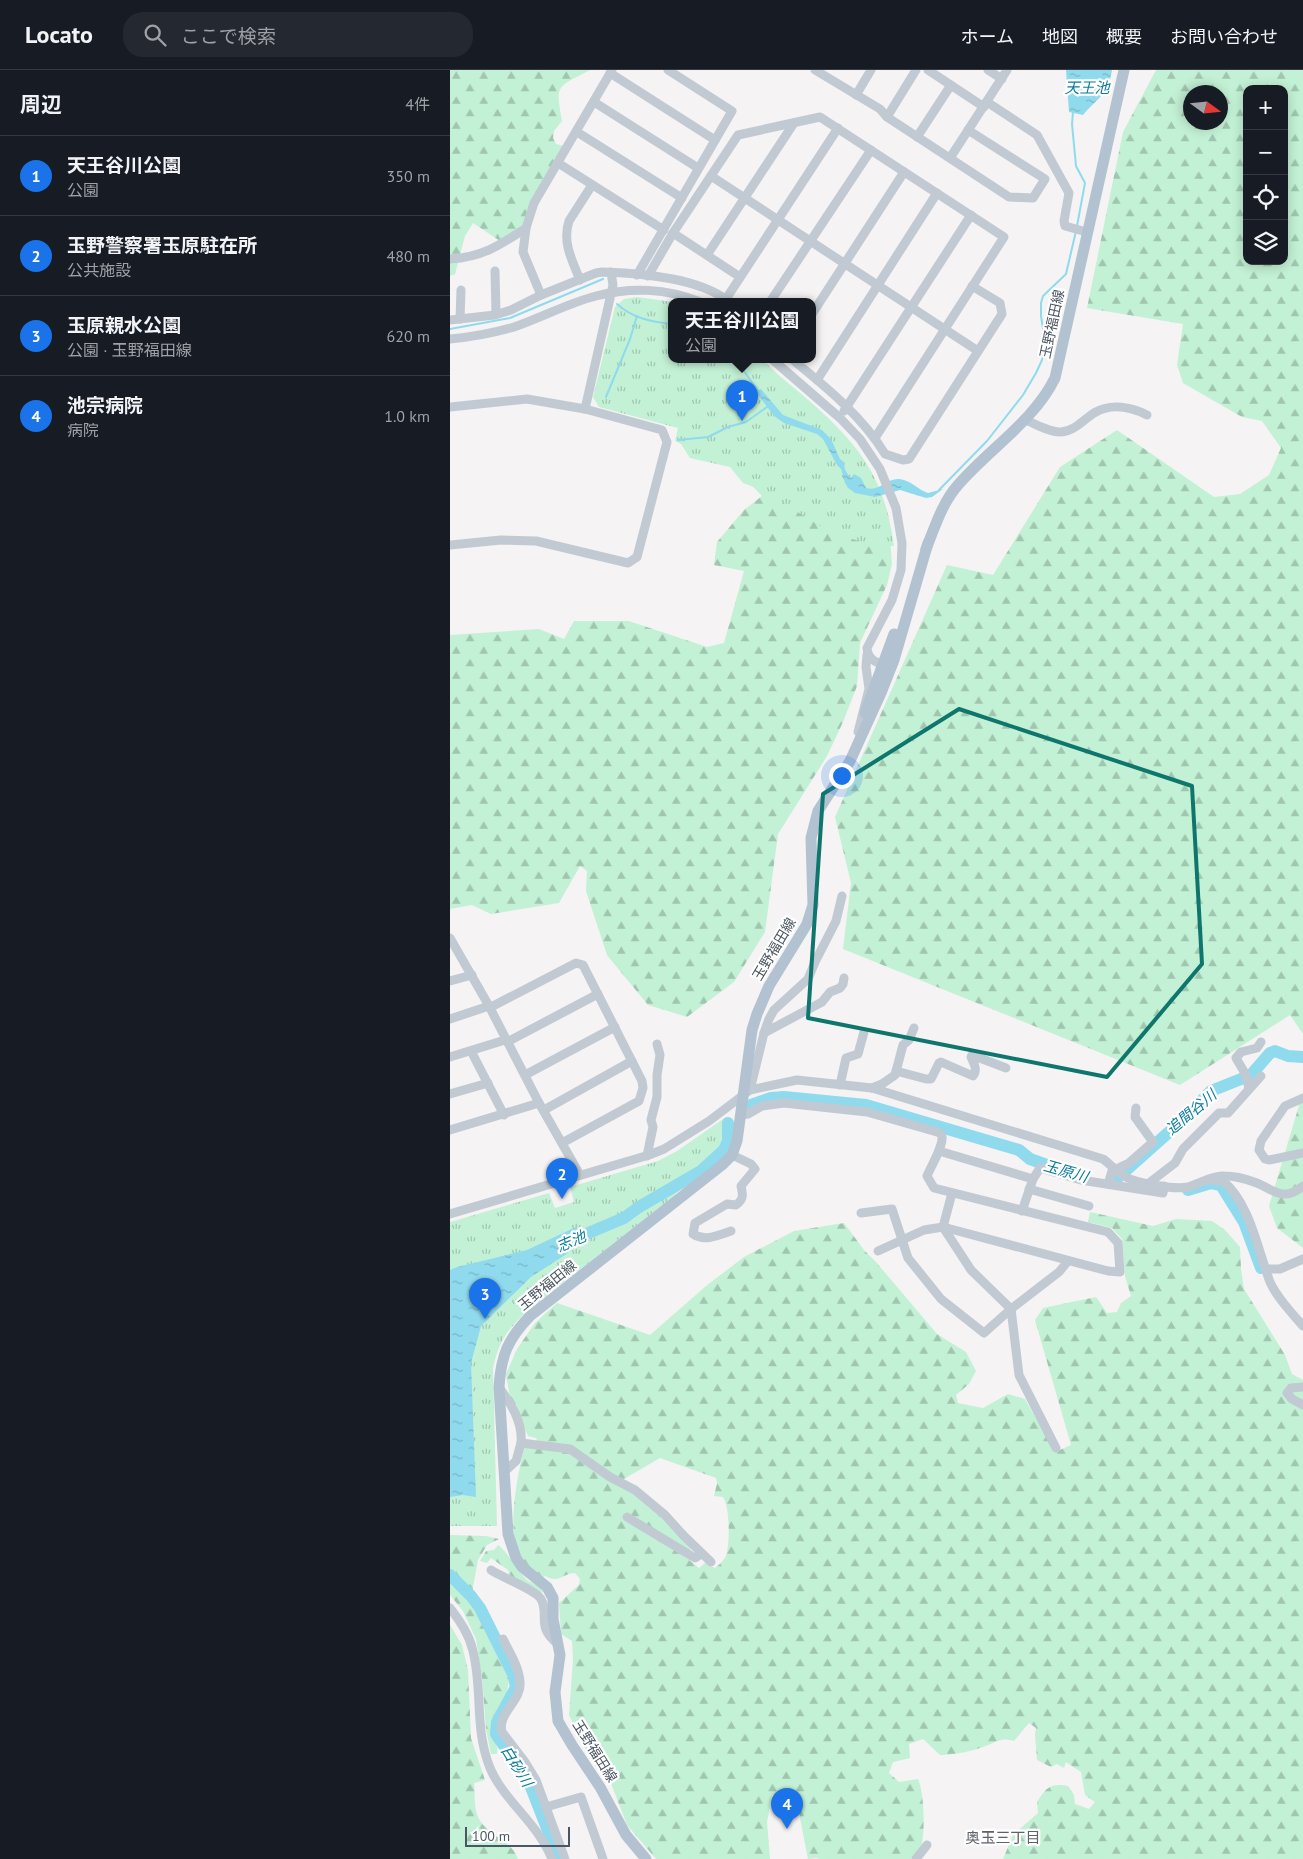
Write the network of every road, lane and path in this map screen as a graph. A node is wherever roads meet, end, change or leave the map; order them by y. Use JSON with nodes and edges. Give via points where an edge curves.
{"nodes":[{"id":1,"x":668,"y":70,"type":"edge"},
{"id":2,"x":815,"y":70,"type":"edge"},
{"id":3,"x":871,"y":70,"type":"edge"},
{"id":4,"x":916,"y":70,"type":"edge"},
{"id":5,"x":928,"y":70,"type":"edge"},
{"id":6,"x":988,"y":70,"type":"edge"},
{"id":7,"x":1007,"y":70,"type":"edge"},
{"id":8,"x":1124,"y":70,"type":"edge"},
{"id":9,"x":611,"y":72,"type":"edge"},
{"id":10,"x":1002,"y":79,"type":"junction"},
{"id":11,"x":951,"y":85,"type":"junction"},
{"id":12,"x":856,"y":95,"type":"junction"},
{"id":13,"x":594,"y":102,"type":"junction"},
{"id":14,"x":986,"y":104,"type":"junction"},
{"id":15,"x":886,"y":117,"type":"junction"},
{"id":16,"x":794,"y":123,"type":"junction"},
{"id":17,"x":838,"y":128,"type":"junction"},
{"id":18,"x":968,"y":130,"type":"junction"},
{"id":19,"x":577,"y":132,"type":"junction"},
{"id":20,"x":917,"y":137,"type":"junction"},
{"id":21,"x":715,"y":140,"type":"junction"},
{"id":22,"x":871,"y":150,"type":"junction"},
{"id":23,"x":950,"y":158,"type":"junction"},
{"id":24,"x":558,"y":163,"type":"junction"},
{"id":25,"x":698,"y":168,"type":"junction"},
{"id":26,"x":904,"y":172,"type":"junction"},
{"id":27,"x":711,"y":176,"type":"junction"},
{"id":28,"x":592,"y":185,"type":"junction"},
{"id":29,"x":937,"y":193,"type":"junction"},
{"id":30,"x":682,"y":198,"type":"junction"},
{"id":31,"x":744,"y":199,"type":"junction"},
{"id":32,"x":971,"y":215,"type":"junction"},
{"id":33,"x":778,"y":220,"type":"junction"},
{"id":34,"x":526,"y":228,"type":"junction"},
{"id":35,"x":664,"y":230,"type":"junction"},
{"id":36,"x":1078,"y":230,"type":"junction"},
{"id":37,"x":673,"y":234,"type":"junction"},
{"id":38,"x":810,"y":242,"type":"junction"},
{"id":39,"x":707,"y":255,"type":"junction"},
{"id":40,"x":450,"y":259,"type":"edge"},
{"id":41,"x":844,"y":264,"type":"junction"},
{"id":42,"x":496,"y":271,"type":"dead end"},
{"id":43,"x":611,"y":272,"type":"junction"},
{"id":44,"x":638,"y":275,"type":"junction"},
{"id":45,"x":648,"y":276,"type":"junction"},
{"id":46,"x":740,"y":277,"type":"junction"},
{"id":47,"x":580,"y":280,"type":"junction"},
{"id":48,"x":878,"y":286,"type":"junction"},
{"id":49,"x":972,"y":286,"type":"junction"},
{"id":50,"x":461,"y":290,"type":"dead end"},
{"id":51,"x":611,"y":292,"type":"junction"},
{"id":52,"x":541,"y":295,"type":"junction"},
{"id":53,"x":686,"y":298,"type":"edge"},
{"id":54,"x":720,"y":298,"type":"edge"},
{"id":55,"x":729,"y":298,"type":"edge"},
{"id":56,"x":773,"y":298,"type":"edge"},
{"id":57,"x":816,"y":308,"type":"edge"},
{"id":58,"x":911,"y":308,"type":"junction"},
{"id":59,"x":496,"y":314,"type":"junction"},
{"id":60,"x":460,"y":319,"type":"junction"},
{"id":61,"x":450,"y":320,"type":"edge"},
{"id":62,"x":944,"y":329,"type":"junction"},
{"id":63,"x":450,"y":339,"type":"edge"},
{"id":64,"x":978,"y":351,"type":"junction"},
{"id":65,"x":776,"y":363,"type":"edge"},
{"id":66,"x":797,"y":363,"type":"edge"},
{"id":67,"x":817,"y":380,"type":"junction"},
{"id":68,"x":450,"y":407,"type":"edge"},
{"id":69,"x":846,"y":408,"type":"junction"},
{"id":70,"x":585,"y":409,"type":"junction"},
{"id":71,"x":1147,"y":415,"type":"dead end"},
{"id":72,"x":840,"y":418,"type":"junction"},
{"id":73,"x":1024,"y":419,"type":"junction"},
{"id":74,"x":875,"y":438,"type":"junction"},
{"id":75,"x":885,"y":454,"type":"junction"},
{"id":76,"x":874,"y":459,"type":"junction"},
{"id":77,"x":450,"y":545,"type":"edge"},
{"id":78,"x":867,"y":655,"type":"junction"},
{"id":79,"x":887,"y":666,"type":"junction"},
{"id":80,"x":858,"y":732,"type":"junction"},
{"id":81,"x":840,"y":776,"type":"junction"},
{"id":82,"x":842,"y":896,"type":"dead end"},
{"id":83,"x":451,"y":942,"type":"edge"},
{"id":84,"x":472,"y":975,"type":"junction"},
{"id":85,"x":844,"y":978,"type":"dead end"},
{"id":86,"x":450,"y":982,"type":"edge"},
{"id":87,"x":598,"y":994,"type":"junction"},
{"id":88,"x":489,"y":1006,"type":"junction"},
{"id":89,"x":450,"y":1019,"type":"edge"},
{"id":90,"x":615,"y":1028,"type":"junction"},
{"id":91,"x":914,"y":1028,"type":"dead end"},
{"id":92,"x":764,"y":1032,"type":"junction"},
{"id":93,"x":864,"y":1032,"type":"dead end"},
{"id":94,"x":506,"y":1041,"type":"junction"},
{"id":95,"x":1261,"y":1042,"type":"dead end"},
{"id":96,"x":657,"y":1044,"type":"dead end"},
{"id":97,"x":471,"y":1051,"type":"junction"},
{"id":98,"x":450,"y":1057,"type":"edge"},
{"id":99,"x":632,"y":1061,"type":"junction"},
{"id":100,"x":1006,"y":1068,"type":"dead end"},
{"id":101,"x":896,"y":1071,"type":"junction"},
{"id":102,"x":525,"y":1075,"type":"junction"},
{"id":103,"x":1261,"y":1076,"type":"dead end"},
{"id":104,"x":1248,"y":1081,"type":"junction"},
{"id":105,"x":488,"y":1084,"type":"junction"},
{"id":106,"x":840,"y":1085,"type":"junction"},
{"id":107,"x":872,"y":1088,"type":"junction"},
{"id":108,"x":746,"y":1092,"type":"junction"},
{"id":109,"x":450,"y":1094,"type":"edge"},
{"id":110,"x":1303,"y":1098,"type":"edge"},
{"id":111,"x":542,"y":1106,"type":"junction"},
{"id":112,"x":1136,"y":1108,"type":"dead end"},
{"id":113,"x":504,"y":1114,"type":"junction"},
{"id":114,"x":741,"y":1115,"type":"junction"},
{"id":115,"x":450,"y":1130,"type":"edge"},
{"id":116,"x":562,"y":1143,"type":"junction"},
{"id":117,"x":939,"y":1151,"type":"junction"},
{"id":118,"x":1303,"y":1153,"type":"edge"},
{"id":119,"x":732,"y":1155,"type":"junction"},
{"id":120,"x":646,"y":1156,"type":"junction"},
{"id":121,"x":1119,"y":1172,"type":"junction"},
{"id":122,"x":580,"y":1175,"type":"junction"},
{"id":123,"x":1033,"y":1179,"type":"junction"},
{"id":124,"x":1208,"y":1180,"type":"junction"},
{"id":125,"x":1108,"y":1181,"type":"junction"},
{"id":126,"x":1145,"y":1186,"type":"junction"},
{"id":127,"x":1303,"y":1186,"type":"edge"},
{"id":128,"x":1029,"y":1189,"type":"junction"},
{"id":129,"x":952,"y":1193,"type":"junction"},
{"id":130,"x":1089,"y":1206,"type":"dead end"},
{"id":131,"x":1022,"y":1211,"type":"junction"},
{"id":132,"x":861,"y":1213,"type":"dead end"},
{"id":133,"x":450,"y":1214,"type":"edge"},
{"id":134,"x":944,"y":1227,"type":"junction"},
{"id":135,"x":732,"y":1231,"type":"dead end"},
{"id":136,"x":902,"y":1240,"type":"junction"},
{"id":137,"x":878,"y":1251,"type":"dead end"},
{"id":138,"x":1303,"y":1259,"type":"edge"},
{"id":139,"x":1068,"y":1261,"type":"junction"},
{"id":140,"x":1266,"y":1268,"type":"junction"},
{"id":141,"x":1011,"y":1309,"type":"junction"},
{"id":142,"x":1303,"y":1326,"type":"edge"},
{"id":143,"x":499,"y":1387,"type":"junction"},
{"id":144,"x":1303,"y":1387,"type":"edge"},
{"id":145,"x":1303,"y":1405,"type":"edge"},
{"id":146,"x":521,"y":1443,"type":"junction"},
{"id":147,"x":1056,"y":1448,"type":"dead end"},
{"id":148,"x":504,"y":1472,"type":"junction"},
{"id":149,"x":626,"y":1517,"type":"dead end"},
{"id":150,"x":701,"y":1554,"type":"junction"},
{"id":151,"x":711,"y":1562,"type":"dead end"},
{"id":152,"x":491,"y":1570,"type":"dead end"},
{"id":153,"x":450,"y":1608,"type":"edge"},
{"id":154,"x":503,"y":1639,"type":"dead end"},
{"id":155,"x":558,"y":1644,"type":"junction"},
{"id":156,"x":546,"y":1807,"type":"junction"},
{"id":157,"x":927,"y":1845,"type":"dead end"},
{"id":158,"x":552,"y":1859,"type":"edge"},
{"id":159,"x":565,"y":1859,"type":"edge"},
{"id":160,"x":603,"y":1859,"type":"edge"},
{"id":161,"x":646,"y":1859,"type":"edge"},
{"id":162,"x":916,"y":1859,"type":"edge"}],
"edges":[{"from":1,"to":21,"type":"street","via":[[732,111]]},
{"from":2,"to":12,"type":"street"},
{"from":3,"to":12,"type":"street"},
{"from":4,"to":15,"type":"street"},
{"from":5,"to":11,"type":"street"},
{"from":6,"to":10,"type":"street"},
{"from":7,"to":10,"type":"street"},
{"from":8,"to":36,"type":"main road","name":"玉野福田線"},
{"from":9,"to":13,"type":"street"},
{"from":9,"to":21,"type":"street"},
{"from":10,"to":14,"type":"street"},
{"from":11,"to":14,"type":"street"},
{"from":11,"to":20,"type":"street"},
{"from":12,"to":15,"type":"street","via":[[880,109]]},
{"from":13,"to":19,"type":"street"},
{"from":13,"to":25,"type":"street"},
{"from":14,"to":18,"type":"street"},
{"from":14,"to":36,"type":"street","via":[[1038,135],[1069,193],[1064,224]]},
{"from":15,"to":20,"type":"street"},
{"from":16,"to":17,"type":"street","via":[[820,117]]},
{"from":16,"to":27,"type":"street","via":[[738,135]]},
{"from":16,"to":31,"type":"street"},
{"from":17,"to":22,"type":"street"},
{"from":17,"to":33,"type":"street"},
{"from":18,"to":23,"type":"street"},
{"from":18,"to":23,"type":"street","via":[[1045,179],[1033,198],[1009,197]]},
{"from":19,"to":24,"type":"street"},
{"from":19,"to":30,"type":"street"},
{"from":20,"to":23,"type":"street"},
{"from":21,"to":25,"type":"street"},
{"from":22,"to":26,"type":"street"},
{"from":22,"to":38,"type":"street"},
{"from":24,"to":28,"type":"street"},
{"from":24,"to":34,"type":"street","via":[[534,203]]},
{"from":25,"to":30,"type":"street"},
{"from":26,"to":29,"type":"street"},
{"from":26,"to":41,"type":"street"},
{"from":27,"to":31,"type":"street"},
{"from":27,"to":37,"type":"street"},
{"from":28,"to":35,"type":"street"},
{"from":28,"to":47,"type":"street","via":[[567,228],[567,247]]},
{"from":29,"to":32,"type":"street"},
{"from":29,"to":48,"type":"street"},
{"from":30,"to":35,"type":"street"},
{"from":31,"to":33,"type":"street"},
{"from":31,"to":39,"type":"street"},
{"from":32,"to":49,"type":"street","via":[[1004,237]]},
{"from":32,"to":58,"type":"street"},
{"from":33,"to":38,"type":"street"},
{"from":33,"to":46,"type":"street"},
{"from":34,"to":40,"type":"street","via":[[492,250]]},
{"from":34,"to":52,"type":"street","via":[[523,252]]},
{"from":35,"to":44,"type":"street"},
{"from":36,"to":73,"type":"main road","name":"玉野福田線","via":[[1059,366],[1042,401]]},
{"from":37,"to":39,"type":"street"},
{"from":37,"to":45,"type":"street"},
{"from":38,"to":41,"type":"street"},
{"from":38,"to":56,"type":"street"},
{"from":39,"to":46,"type":"street"},
{"from":41,"to":48,"type":"street"},
{"from":41,"to":57,"type":"street"},
{"from":42,"to":59,"type":"street"},
{"from":43,"to":44,"type":"street"},
{"from":43,"to":47,"type":"street","via":[[596,273]]},
{"from":43,"to":51,"type":"street"},
{"from":44,"to":45,"type":"street"},
{"from":45,"to":54,"type":"street","via":[[689,284]]},
{"from":46,"to":55,"type":"street"},
{"from":47,"to":52,"type":"street"},
{"from":48,"to":58,"type":"street"},
{"from":48,"to":67,"type":"street"},
{"from":49,"to":62,"type":"street"},
{"from":49,"to":64,"type":"street","via":[[1000,303],[1002,314]]},
{"from":50,"to":60,"type":"street"},
{"from":51,"to":53,"type":"street","via":[[662,291]]},
{"from":51,"to":63,"type":"street","via":[[500,331]]},
{"from":51,"to":70,"type":"street"},
{"from":52,"to":59,"type":"street"},
{"from":58,"to":62,"type":"street"},
{"from":58,"to":69,"type":"street"},
{"from":59,"to":60,"type":"street"},
{"from":60,"to":61,"type":"street"},
{"from":62,"to":64,"type":"street"},
{"from":62,"to":74,"type":"street"},
{"from":64,"to":75,"type":"street","via":[[909,459]]},
{"from":65,"to":72,"type":"street"},
{"from":66,"to":67,"type":"street"},
{"from":67,"to":69,"type":"street"},
{"from":68,"to":70,"type":"street","via":[[527,399]]},
{"from":69,"to":72,"type":"street"},
{"from":69,"to":74,"type":"street"},
{"from":70,"to":77,"type":"street","via":[[662,430],[665,434],[667,442],[637,558],[628,563],[536,541],[501,540]]},
{"from":71,"to":73,"type":"street","via":[[1116,407],[1096,412],[1073,429],[1059,432]]},
{"from":72,"to":76,"type":"street"},
{"from":73,"to":79,"type":"main road","name":"玉野福田線","via":[[957,486],[940,514]]},
{"from":74,"to":75,"type":"street"},
{"from":75,"to":76,"type":"street"},
{"from":76,"to":78,"type":"street","via":[[889,488],[900,524],[902,570],[885,617],[870,640]]},
{"from":78,"to":79,"type":"street"},
{"from":78,"to":80,"type":"street","via":[[869,688]]},
{"from":79,"to":80,"type":"main road","name":"玉野福田線"},
{"from":79,"to":81,"type":"main road","name":"玉野福田線","via":[[881,693]]},
{"from":80,"to":81,"type":"main road","name":"玉野福田線"},
{"from":81,"to":108,"type":"main road","name":"玉野福田線","via":[[818,811],[811,838],[811,913],[764,996],[752,1030]]},
{"from":82,"to":92,"type":"street","via":[[836,921],[808,980],[774,1010]]},
{"from":83,"to":84,"type":"street"},
{"from":84,"to":86,"type":"street"},
{"from":84,"to":88,"type":"street"},
{"from":85,"to":92,"type":"street","via":[[840,988],[830,992],[822,1002]]},
{"from":87,"to":88,"type":"street","via":[[582,965],[576,962]]},
{"from":87,"to":90,"type":"street"},
{"from":87,"to":94,"type":"street"},
{"from":88,"to":89,"type":"street"},
{"from":88,"to":94,"type":"street"},
{"from":90,"to":99,"type":"street"},
{"from":90,"to":102,"type":"street"},
{"from":91,"to":101,"type":"street","via":[[904,1045]]},
{"from":92,"to":108,"type":"street"},
{"from":93,"to":106,"type":"street","via":[[858,1054],[846,1058]]},
{"from":94,"to":97,"type":"street"},
{"from":94,"to":102,"type":"street"},
{"from":95,"to":104,"type":"street","via":[[1257,1048],[1241,1052],[1236,1058]]},
{"from":96,"to":120,"type":"street","via":[[660,1054],[657,1097]]},
{"from":97,"to":98,"type":"street"},
{"from":97,"to":105,"type":"street"},
{"from":99,"to":111,"type":"street"},
{"from":99,"to":116,"type":"street","via":[[642,1080],[639,1101]]},
{"from":100,"to":101,"type":"street","via":[[972,1055],[976,1067],[973,1076],[941,1062],[931,1079]]},
{"from":101,"to":107,"type":"street","via":[[892,1079]]},
{"from":102,"to":111,"type":"street"},
{"from":103,"to":104,"type":"street"},
{"from":104,"to":126,"type":"street","via":[[1228,1112],[1219,1113],[1183,1149],[1175,1163]]},
{"from":105,"to":109,"type":"street"},
{"from":105,"to":113,"type":"street"},
{"from":106,"to":107,"type":"street"},
{"from":106,"to":108,"type":"street","via":[[797,1080]]},
{"from":107,"to":121,"type":"street","via":[[1103,1159]]},
{"from":108,"to":114,"type":"main road","name":"玉野福田線"},
{"from":108,"to":120,"type":"street","via":[[680,1140]]},
{"from":110,"to":118,"type":"street","via":[[1285,1106],[1261,1140],[1259,1150],[1269,1160]]},
{"from":111,"to":113,"type":"street"},
{"from":111,"to":116,"type":"street"},
{"from":112,"to":121,"type":"street","via":[[1134,1117],[1153,1142]]},
{"from":113,"to":115,"type":"street"},
{"from":114,"to":117,"type":"street","via":[[762,1106],[784,1102],[867,1112],[941,1134]]},
{"from":114,"to":119,"type":"main road","name":"玉野福田線"},
{"from":116,"to":122,"type":"street"},
{"from":117,"to":123,"type":"street"},
{"from":117,"to":129,"type":"street","via":[[927,1176],[934,1188]]},
{"from":119,"to":135,"type":"street","via":[[756,1169],[741,1186],[741,1201],[736,1205],[727,1204],[695,1223],[693,1234],[710,1238]]},
{"from":119,"to":143,"type":"main road","name":"玉野福田線","via":[[530,1316],[504,1352]]},
{"from":120,"to":122,"type":"street"},
{"from":121,"to":125,"type":"street","via":[[1112,1171]]},
{"from":121,"to":126,"type":"street"},
{"from":122,"to":133,"type":"street"},
{"from":123,"to":125,"type":"street","via":[[1040,1168],[1081,1180]]},
{"from":123,"to":128,"type":"street"},
{"from":124,"to":126,"type":"street","via":[[1182,1188]]},
{"from":124,"to":127,"type":"street","via":[[1224,1176],[1253,1182],[1280,1194],[1294,1192]]},
{"from":124,"to":140,"type":"street","via":[[1223,1181],[1238,1198]]},
{"from":125,"to":126,"type":"street"},
{"from":128,"to":130,"type":"street"},
{"from":128,"to":131,"type":"street"},
{"from":129,"to":131,"type":"street"},
{"from":129,"to":134,"type":"street"},
{"from":131,"to":139,"type":"street","via":[[1108,1232],[1118,1243],[1120,1272]]},
{"from":132,"to":136,"type":"street","via":[[892,1209]]},
{"from":134,"to":136,"type":"street","via":[[924,1230]]},
{"from":134,"to":139,"type":"street"},
{"from":134,"to":141,"type":"street","via":[[971,1270]]},
{"from":136,"to":137,"type":"street"},
{"from":136,"to":141,"type":"street","via":[[908,1258],[941,1299],[984,1333]]},
{"from":138,"to":140,"type":"street","via":[[1280,1269]]},
{"from":139,"to":141,"type":"street","via":[[1059,1272]]},
{"from":140,"to":142,"type":"street","via":[[1273,1288]]},
{"from":141,"to":147,"type":"street","via":[[1019,1375]]},
{"from":143,"to":146,"type":"street","via":[[519,1422]]},
{"from":143,"to":148,"type":"main road","name":"玉野福田線"},
{"from":144,"to":145,"type":"street","via":[[1291,1388],[1287,1393],[1292,1400]]},
{"from":146,"to":148,"type":"street","via":[[516,1461]]},
{"from":146,"to":150,"type":"street","via":[[570,1450],[635,1490],[665,1515]]},
{"from":148,"to":155,"type":"main road","name":"玉野福田線","via":[[510,1545],[522,1567],[553,1598]]},
{"from":149,"to":150,"type":"street","via":[[695,1558]]},
{"from":150,"to":151,"type":"street"},
{"from":152,"to":155,"type":"street","via":[[539,1596],[546,1631]]},
{"from":153,"to":158,"type":"street","via":[[465,1629],[473,1651],[480,1734],[490,1767],[499,1784],[543,1839]]},
{"from":154,"to":156,"type":"street","via":[[518,1669],[520,1683],[501,1728],[504,1737],[534,1775]]},
{"from":155,"to":161,"type":"main road","name":"玉野福田線","via":[[560,1655],[555,1704],[558,1721],[600,1786],[626,1836]]},
{"from":156,"to":159,"type":"street"},
{"from":156,"to":160,"type":"street","via":[[581,1797]]},
{"from":157,"to":162,"type":"street"}]}
